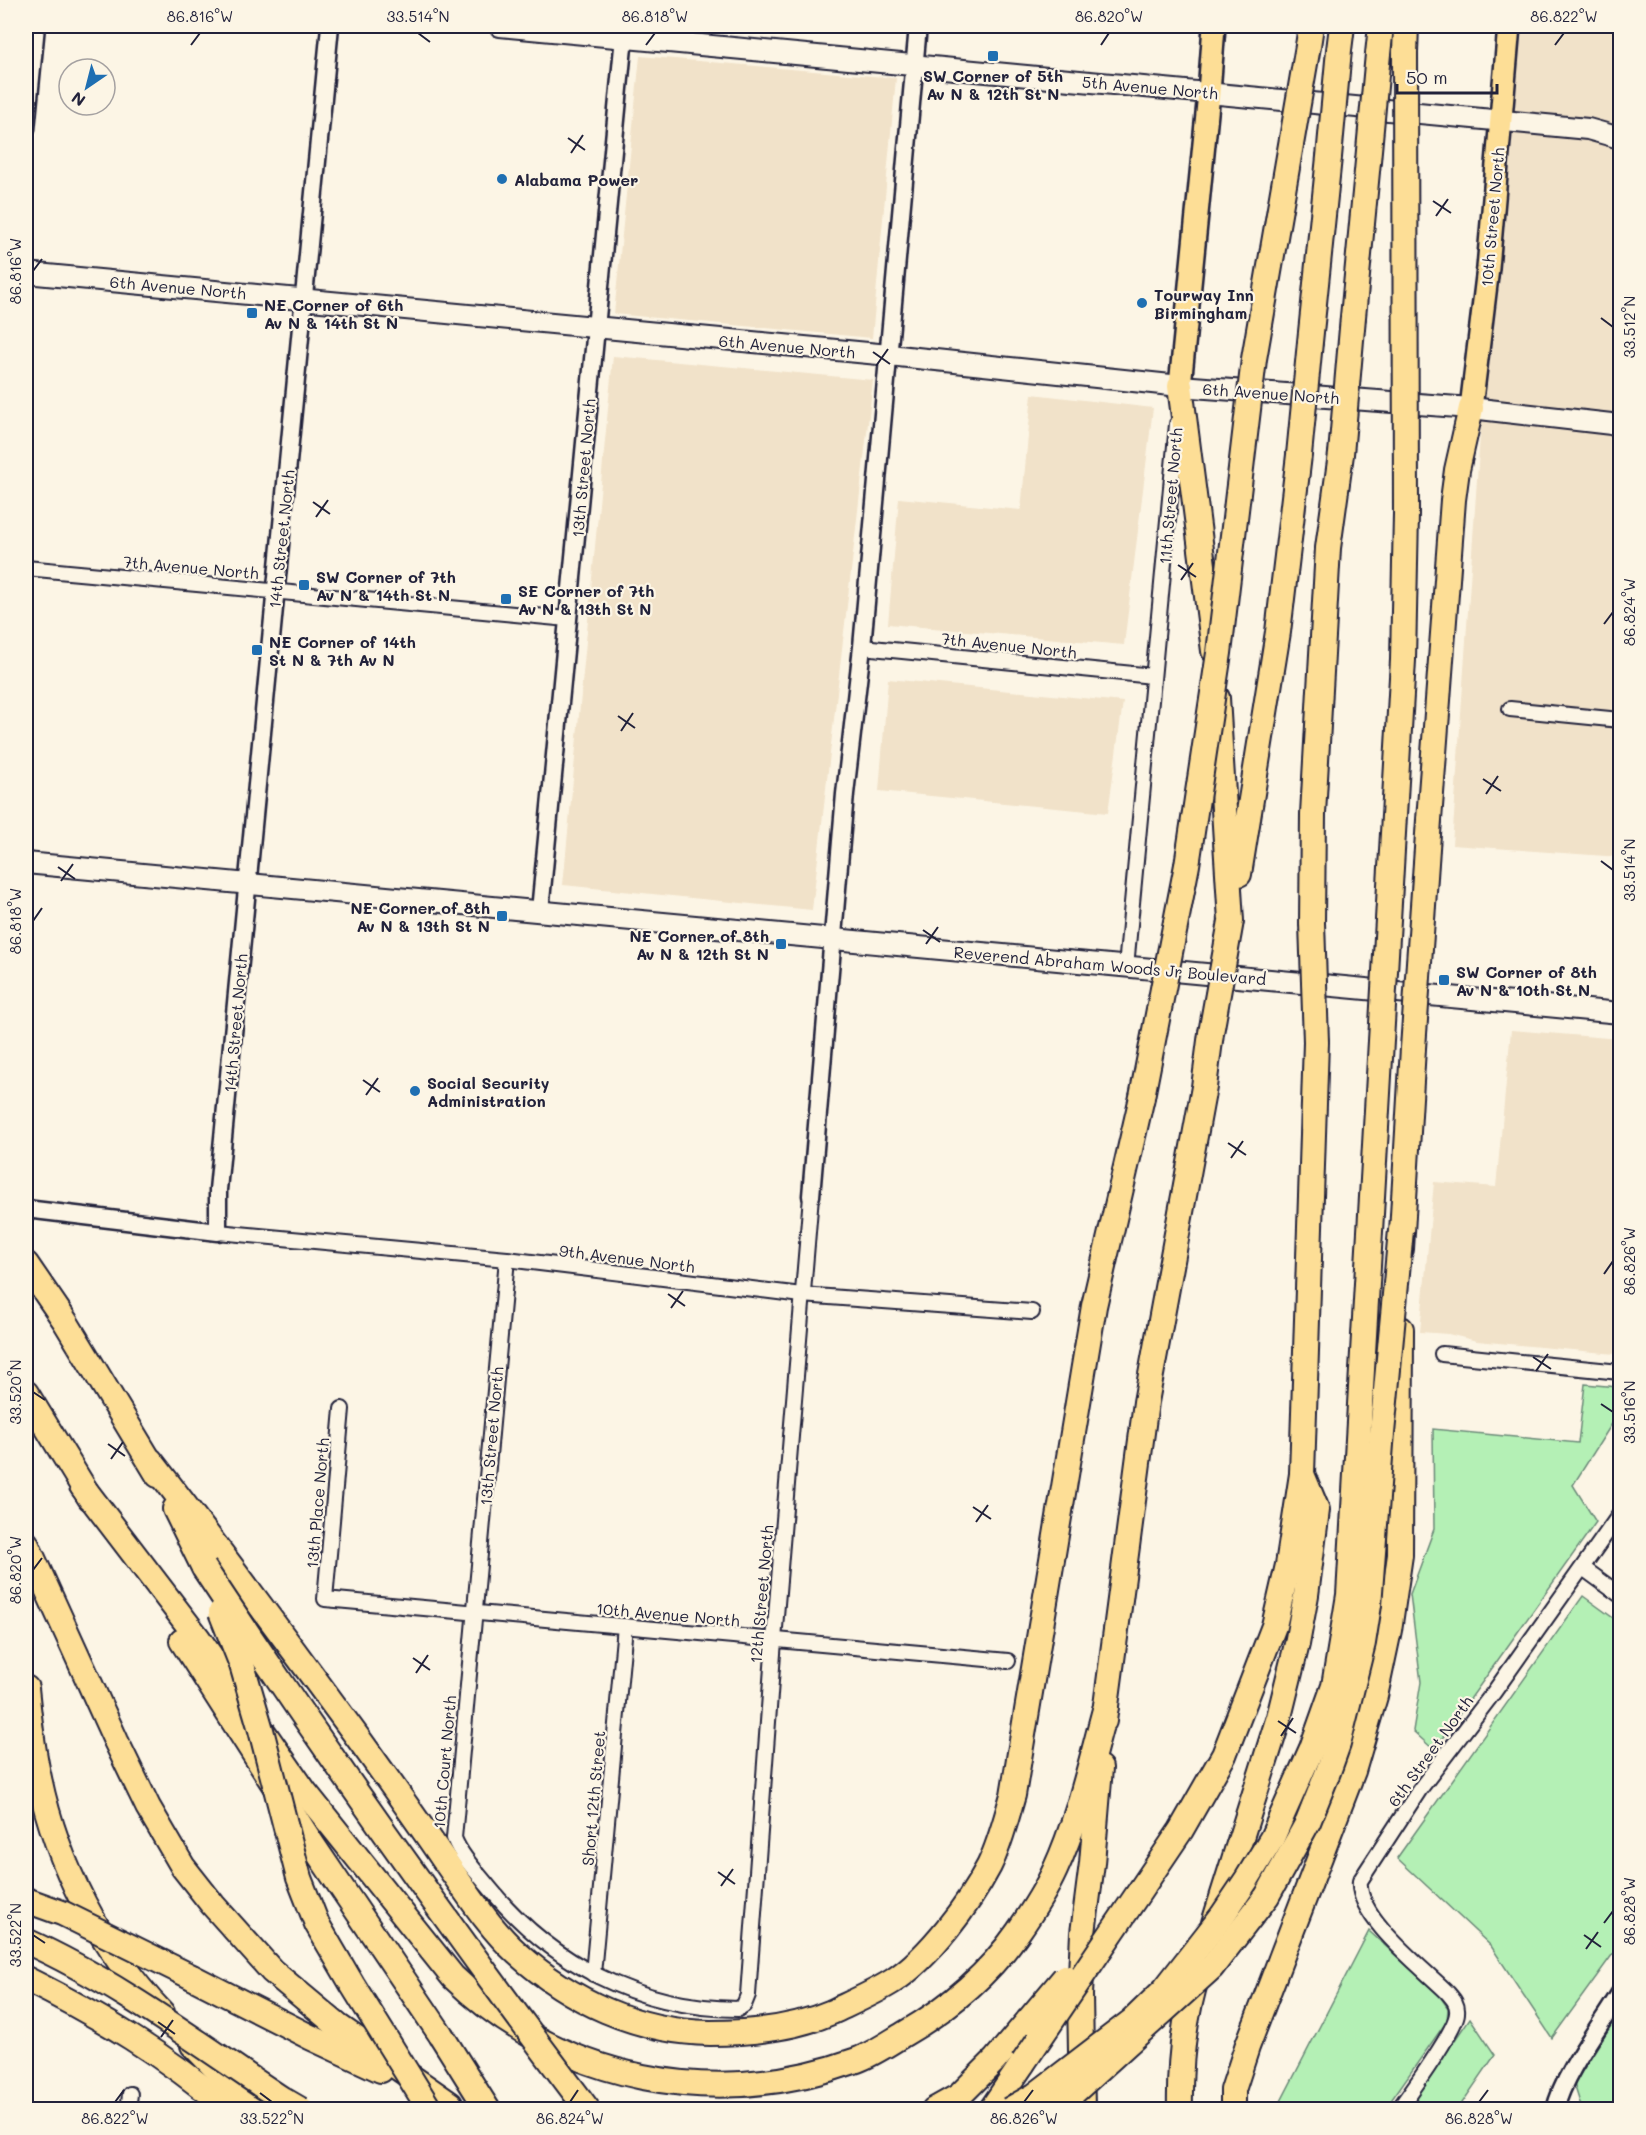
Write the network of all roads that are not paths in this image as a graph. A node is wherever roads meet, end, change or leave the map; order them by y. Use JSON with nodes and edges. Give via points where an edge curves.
{"nodes":[{"id":1,"x":36,"y":26,"type":"edge"},
{"id":2,"x":330,"y":26,"type":"edge"},
{"id":3,"x":500,"y":26,"type":"edge"},
{"id":4,"x":918,"y":26,"type":"edge"},
{"id":5,"x":1214,"y":26,"type":"edge"},
{"id":6,"x":1342,"y":26,"type":"edge"},
{"id":7,"x":1381,"y":26,"type":"edge"},
{"id":8,"x":1406,"y":26,"type":"edge"},
{"id":9,"x":1509,"y":26,"type":"edge"},
{"id":10,"x":625,"y":31,"type":"edge"},
{"id":11,"x":1309,"y":36,"type":"edge"},
{"id":12,"x":916,"y":65,"type":"junction"},
{"id":13,"x":1209,"y":93,"type":"junction"},
{"id":14,"x":1500,"y":120,"type":"junction"},
{"id":15,"x":26,"y":129,"type":"edge"},
{"id":16,"x":1588,"y":129,"type":"junction"},
{"id":17,"x":1620,"y":129,"type":"edge"},
{"id":18,"x":1620,"y":138,"type":"edge"},
{"id":19,"x":26,"y":273,"type":"edge"},
{"id":20,"x":304,"y":299,"type":"junction"},
{"id":21,"x":596,"y":328,"type":"junction"},
{"id":22,"x":889,"y":355,"type":"junction"},
{"id":23,"x":1180,"y":386,"type":"junction"},
{"id":24,"x":1471,"y":408,"type":"junction"},
{"id":25,"x":1620,"y":425,"type":"edge"},
{"id":26,"x":26,"y":568,"type":"edge"},
{"id":27,"x":276,"y":591,"type":"junction"},
{"id":28,"x":568,"y":619,"type":"junction"},
{"id":29,"x":862,"y":647,"type":"junction"},
{"id":30,"x":1153,"y":676,"type":"junction"},
{"id":31,"x":1510,"y":709,"type":"dead end"},
{"id":32,"x":1620,"y":720,"type":"edge"},
{"id":33,"x":26,"y":863,"type":"edge"},
{"id":34,"x":248,"y":884,"type":"junction"},
{"id":35,"x":540,"y":912,"type":"junction"},
{"id":36,"x":1231,"y":921,"type":"junction"},
{"id":37,"x":834,"y":939,"type":"junction"},
{"id":38,"x":1126,"y":967,"type":"junction"},
{"id":39,"x":1620,"y":1013,"type":"edge"},
{"id":40,"x":812,"y":1196,"type":"joint"},
{"id":41,"x":26,"y":1209,"type":"edge"},
{"id":42,"x":1401,"y":1230,"type":"junction"},
{"id":43,"x":218,"y":1232,"type":"junction"},
{"id":44,"x":507,"y":1260,"type":"junction"},
{"id":45,"x":26,"y":1264,"type":"edge"},
{"id":46,"x":802,"y":1295,"type":"junction"},
{"id":47,"x":1032,"y":1312,"type":"dead end"},
{"id":48,"x":1442,"y":1354,"type":"dead end"},
{"id":49,"x":1620,"y":1372,"type":"edge"},
{"id":50,"x":26,"y":1393,"type":"edge"},
{"id":51,"x":342,"y":1409,"type":"dead end"},
{"id":52,"x":151,"y":1461,"type":"junction"},
{"id":53,"x":1302,"y":1474,"type":"junction"},
{"id":54,"x":82,"y":1486,"type":"junction"},
{"id":55,"x":1620,"y":1514,"type":"edge"},
{"id":56,"x":26,"y":1543,"type":"edge"},
{"id":57,"x":204,"y":1568,"type":"junction"},
{"id":58,"x":1583,"y":1568,"type":"junction"},
{"id":59,"x":1620,"y":1595,"type":"edge"},
{"id":60,"x":324,"y":1599,"type":"joint"},
{"id":61,"x":474,"y":1613,"type":"junction"},
{"id":62,"x":625,"y":1626,"type":"junction"},
{"id":63,"x":774,"y":1640,"type":"junction"},
{"id":64,"x":1008,"y":1660,"type":"dead end"},
{"id":65,"x":26,"y":1688,"type":"edge"},
{"id":66,"x":1106,"y":1706,"type":"junction"},
{"id":67,"x":26,"y":1900,"type":"edge"},
{"id":68,"x":1127,"y":1910,"type":"junction"},
{"id":69,"x":26,"y":1941,"type":"edge"},
{"id":70,"x":593,"y":1974,"type":"junction"},
{"id":71,"x":26,"y":1979,"type":"edge"},
{"id":72,"x":1620,"y":1993,"type":"edge"},
{"id":73,"x":748,"y":1995,"type":"joint"},
{"id":74,"x":1080,"y":1995,"type":"junction"},
{"id":75,"x":407,"y":2073,"type":"junction"},
{"id":76,"x":130,"y":2094,"type":"dead end"},
{"id":77,"x":447,"y":2108,"type":"edge"},
{"id":78,"x":128,"y":2109,"type":"edge"},
{"id":79,"x":230,"y":2109,"type":"edge"},
{"id":80,"x":256,"y":2109,"type":"edge"},
{"id":81,"x":301,"y":2109,"type":"edge"},
{"id":82,"x":489,"y":2109,"type":"edge"},
{"id":83,"x":588,"y":2109,"type":"edge"},
{"id":84,"x":934,"y":2109,"type":"edge"},
{"id":85,"x":991,"y":2109,"type":"edge"},
{"id":86,"x":1009,"y":2109,"type":"edge"},
{"id":87,"x":1054,"y":2109,"type":"edge"},
{"id":88,"x":1060,"y":2109,"type":"edge"},
{"id":89,"x":1082,"y":2109,"type":"edge"},
{"id":90,"x":1180,"y":2109,"type":"edge"},
{"id":91,"x":1233,"y":2109,"type":"edge"},
{"id":92,"x":1398,"y":2109,"type":"edge"},
{"id":93,"x":1555,"y":2109,"type":"edge"}],
"edges":[{"from":1,"to":15,"type":"street"},
{"from":2,"to":20,"type":"street","name":"14th Street North"},
{"from":3,"to":10,"type":"main road","name":"5th Avenue North"},
{"from":4,"to":12,"type":"street"},
{"from":5,"to":13,"type":"main road","name":"11th Street North"},
{"from":6,"to":36,"type":"highway","bridge":true,"via":[[1278,632]]},
{"from":7,"to":53,"type":"highway","bridge":true,"via":[[1341,454],[1328,548],[1313,814],[1316,1042]]},
{"from":8,"to":86,"type":"highway","bridge":true,"via":[[1403,670],[1348,1595],[1334,1686],[1272,1838],[1193,1954],[1132,2021],[1034,2096]]},
{"from":9,"to":14,"type":"main road","name":"10th Street North"},
{"from":10,"to":12,"type":"main road","name":"5th Avenue North"},
{"from":10,"to":21,"type":"street","name":"13th Street North"},
{"from":11,"to":52,"type":"highway","bridge":true,"via":[[1254,359],[1219,653],[1187,865],[1142,1097],[1094,1306],[1013,1795],[989,1866],[921,1959],[864,1998],[799,2023],[762,2031],[687,2032],[649,2024],[613,2014],[552,1981],[516,1952],[474,1903],[365,1748]]},
{"from":12,"to":13,"type":"main road","name":"5th Avenue North"},
{"from":12,"to":22,"type":"street"},
{"from":13,"to":14,"type":"main road","name":"5th Avenue North"},
{"from":13,"to":23,"type":"main road","name":"11th Street North"},
{"from":14,"to":16,"type":"main road","name":"5th Avenue North"},
{"from":14,"to":24,"type":"main road","name":"10th Street North"},
{"from":16,"to":17,"type":"street","name":"5th Avenue North"},
{"from":16,"to":18,"type":"main road"},
{"from":19,"to":20,"type":"main road","name":"6th Avenue North"},
{"from":20,"to":21,"type":"main road","name":"6th Avenue North"},
{"from":20,"to":27,"type":"street","name":"14th Street North"},
{"from":21,"to":22,"type":"main road","name":"6th Avenue North"},
{"from":21,"to":28,"type":"street","name":"13th Street North"},
{"from":22,"to":23,"type":"main road","name":"6th Avenue North"},
{"from":22,"to":29,"type":"street"},
{"from":23,"to":24,"type":"main road","name":"6th Avenue North"},
{"from":23,"to":30,"type":"street","name":"11th Street North"},
{"from":23,"to":36,"type":"highway","via":[[1213,636]]},
{"from":24,"to":25,"type":"main road","name":"6th Avenue North"},
{"from":24,"to":42,"type":"highway","bridge":true,"via":[[1453,500]]},
{"from":26,"to":27,"type":"street","name":"7th Avenue North"},
{"from":27,"to":28,"type":"street","name":"7th Avenue North"},
{"from":27,"to":34,"type":"street","name":"14th Street North"},
{"from":28,"to":35,"type":"street","name":"13th Street North"},
{"from":29,"to":30,"type":"street","name":"7th Avenue North"},
{"from":29,"to":37,"type":"street"},
{"from":30,"to":38,"type":"street","name":"11th Street North"},
{"from":31,"to":32,"type":"street"},
{"from":33,"to":34,"type":"main road","name":"Reverend Abraham Woods Jr Boulevard"},
{"from":34,"to":35,"type":"main road","name":"Reverend Abraham Woods Jr Boulevard"},
{"from":34,"to":43,"type":"street","name":"14th Street North","via":[[218,1190]]},
{"from":35,"to":37,"type":"main road","name":"Reverend Abraham Woods Jr Boulevard"},
{"from":36,"to":66,"type":"highway","bridge":true,"via":[[1146,1402]]},
{"from":37,"to":38,"type":"main road","name":"Reverend Abraham Woods Jr Boulevard"},
{"from":37,"to":40,"type":"street"},
{"from":38,"to":39,"type":"main road","name":"Reverend Abraham Woods Jr Boulevard"},
{"from":40,"to":46,"type":"street","name":"12th Street North"},
{"from":41,"to":43,"type":"street"},
{"from":42,"to":87,"type":"highway","bridge":true,"via":[[1370,1605],[1328,1772],[1308,1822],[1267,1896],[1212,1967]]},
{"from":42,"to":91,"type":"highway","bridge":true,"via":[[1400,1555],[1389,1630],[1353,1771],[1246,2047],[1233,2090]]},
{"from":43,"to":44,"type":"street","name":"9th Avenue North"},
{"from":44,"to":46,"type":"street","name":"9th Avenue North"},
{"from":44,"to":61,"type":"street","name":"13th Street North"},
{"from":45,"to":52,"type":"highway"},
{"from":46,"to":47,"type":"street","name":"9th Avenue North"},
{"from":46,"to":63,"type":"street","name":"12th Street North"},
{"from":48,"to":49,"type":"street"},
{"from":50,"to":54,"type":"highway"},
{"from":51,"to":60,"type":"street","name":"13th Place North"},
{"from":52,"to":57,"type":"highway"},
{"from":53,"to":68,"type":"highway","via":[[1274,1626],[1224,1755],[1181,1830]]},
{"from":53,"to":90,"type":"highway","via":[[1317,1510],[1303,1614],[1279,1718],[1185,2021]]},
{"from":54,"to":66,"type":"highway","via":[[198,1638],[305,1792],[453,1977],[524,2031],[591,2063],[622,2073],[702,2085],[778,2081],[859,2059],[930,2019],[988,1969],[1038,1902],[1056,1869],[1075,1816]]},
{"from":54,"to":82,"type":"highway","bridge":true,"via":[[312,1844]]},
{"from":55,"to":58,"type":"street","name":"6th Street North"},
{"from":56,"to":75,"type":"highway","via":[[116,1741],[183,1867],[272,1971],[338,2026]]},
{"from":57,"to":77,"type":"highway","bridge":true,"via":[[242,1665],[299,1878],[317,1924],[352,1984]]},
{"from":57,"to":83,"type":"highway","bridge":true,"via":[[425,1889]]},
{"from":58,"to":59,"type":"street"},
{"from":58,"to":92,"type":"street","name":"6th Street North","via":[[1420,1789],[1360,1881],[1362,1900],[1380,1927],[1456,2002],[1458,2010],[1453,2027]]},
{"from":60,"to":61,"type":"street","name":"10th Avenue North"},
{"from":61,"to":62,"type":"street","name":"10th Avenue North"},
{"from":61,"to":70,"type":"street","name":"10th Court North","via":[[454,1838],[523,1925]]},
{"from":62,"to":63,"type":"street","name":"10th Avenue North"},
{"from":62,"to":70,"type":"street","name":"Short 12th Street"},
{"from":63,"to":64,"type":"street","name":"10th Avenue North"},
{"from":63,"to":73,"type":"street","name":"12th Street North"},
{"from":65,"to":80,"type":"highway","via":[[39,1778],[57,1843],[87,1909],[142,1992]]},
{"from":66,"to":74,"type":"highway"},
{"from":67,"to":77,"type":"highway","bridge":true,"via":[[62,1913],[192,1977]]},
{"from":68,"to":84,"type":"highway","bridge":true,"via":[[995,2060],[959,2096]]},
{"from":68,"to":85,"type":"highway","bridge":true},
{"from":69,"to":81,"type":"highway","bridge":true,"via":[[114,1986]]},
{"from":70,"to":73,"type":"street","name":"10th Court North","via":[[628,1990],[692,2006],[738,2009]]},
{"from":71,"to":79,"type":"highway","via":[[135,2038]]},
{"from":72,"to":93,"type":"street","via":[[1557,2098]]},
{"from":74,"to":88,"type":"highway"},
{"from":74,"to":89,"type":"highway"},
{"from":75,"to":77,"type":"highway"},
{"from":75,"to":82,"type":"highway"},
{"from":76,"to":78,"type":"street"}]}
